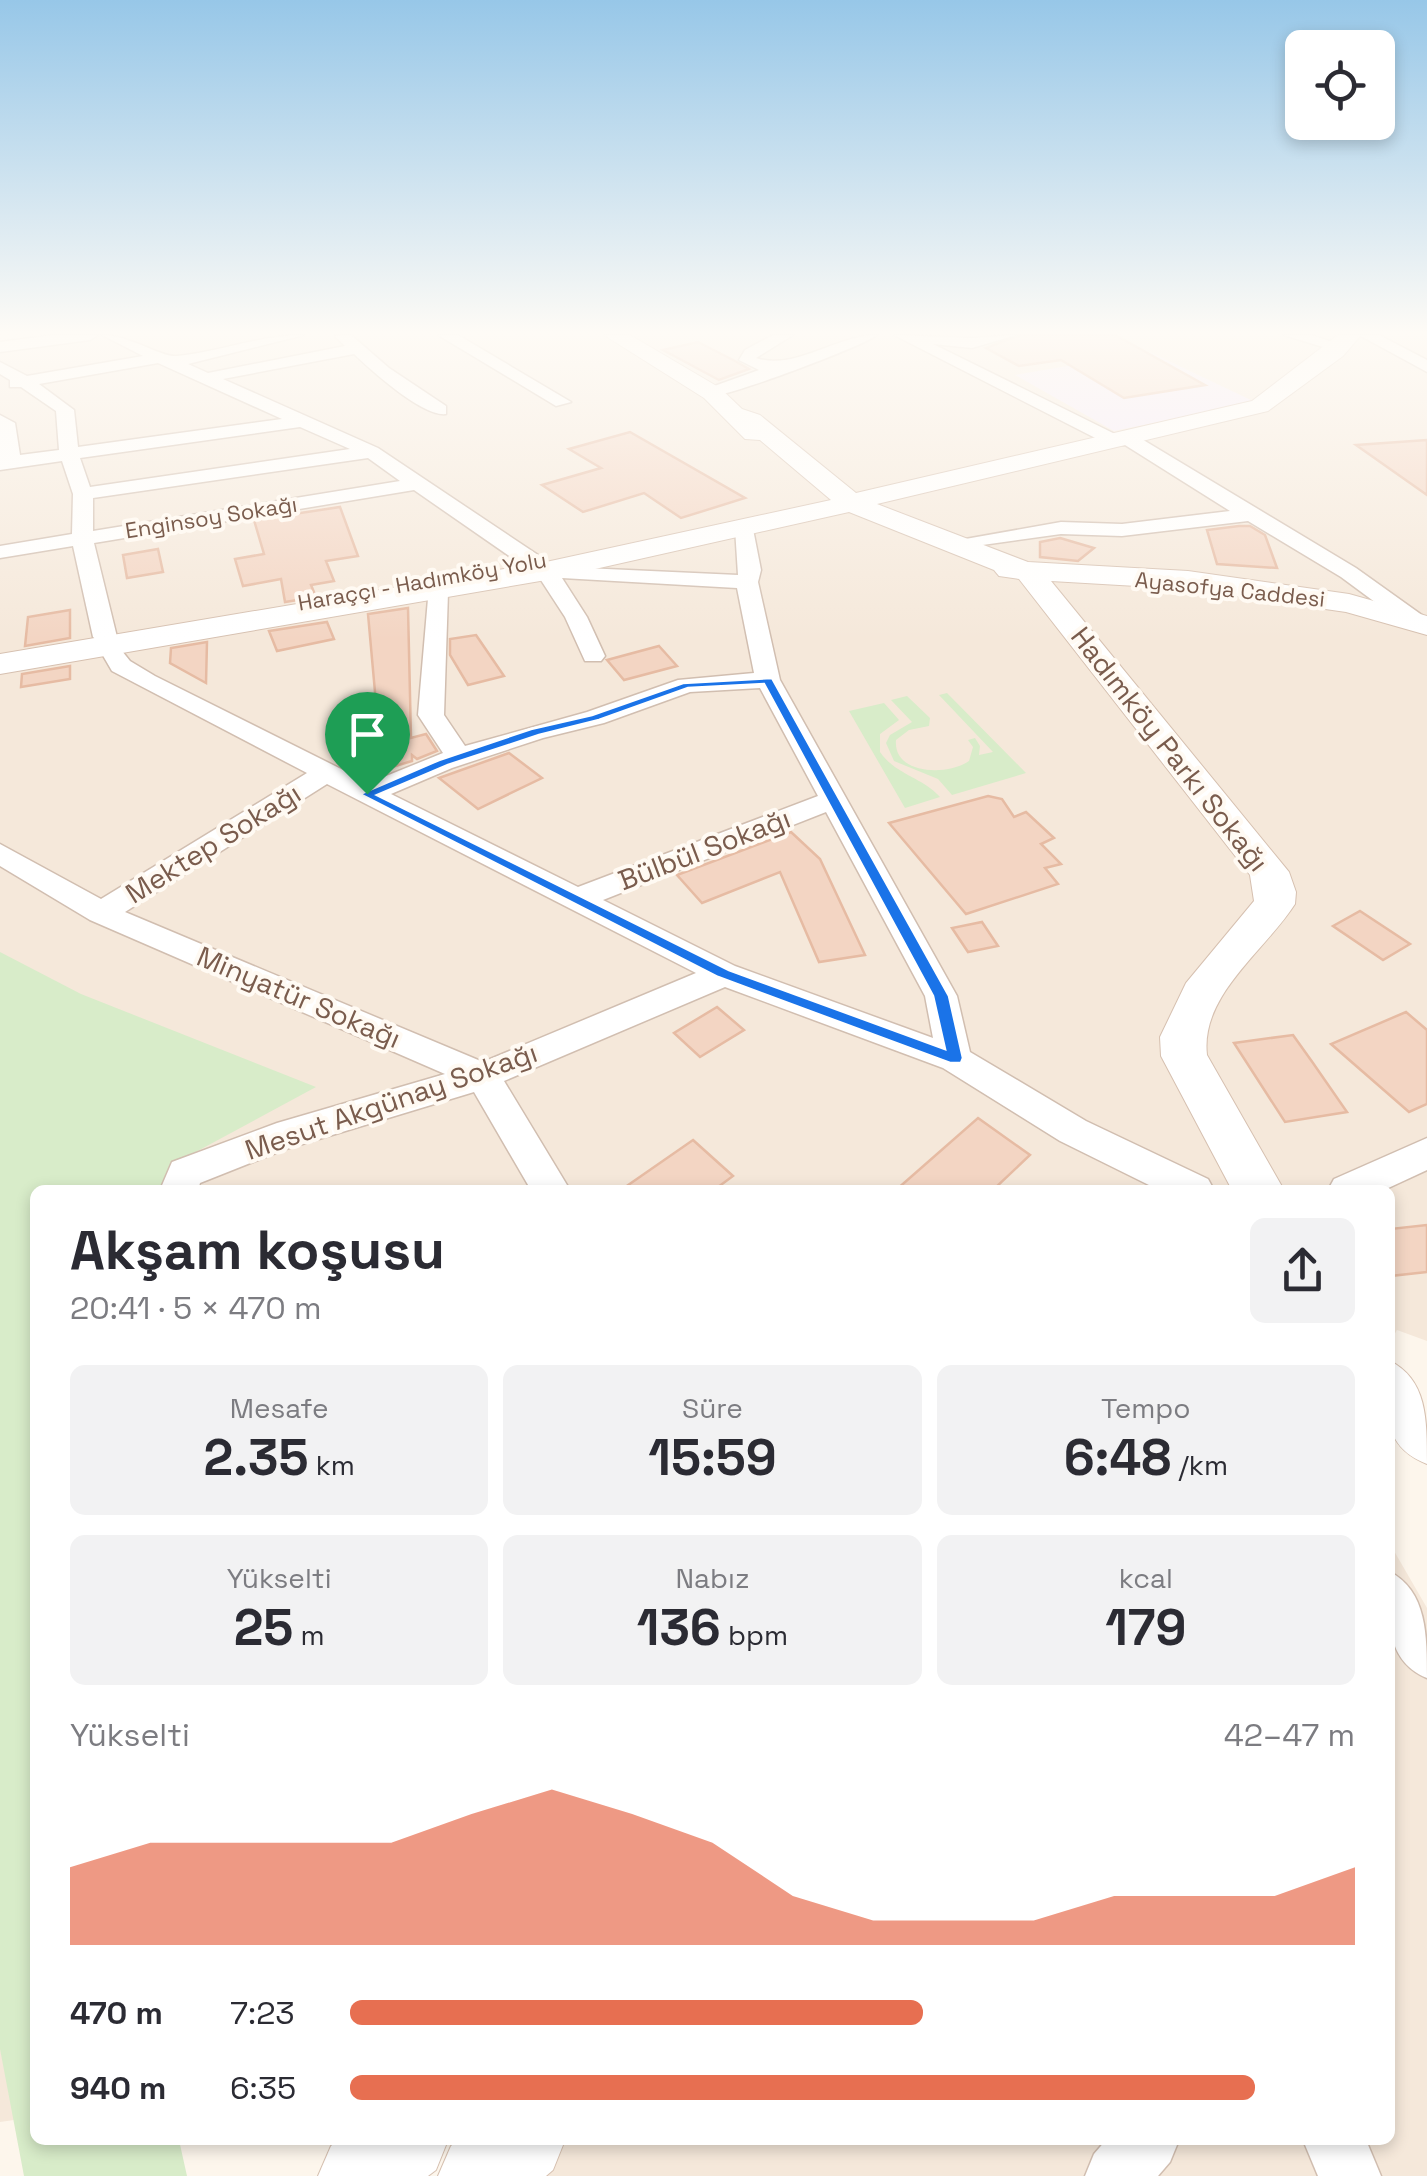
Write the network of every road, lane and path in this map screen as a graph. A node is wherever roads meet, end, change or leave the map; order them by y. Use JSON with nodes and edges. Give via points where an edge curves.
{"nodes":[{"id":1,"x":6,"y":437,"type":"edge"},
{"id":2,"x":67,"y":437,"type":"edge"},
{"id":3,"x":190,"y":437,"type":"edge"},
{"id":4,"x":339,"y":437,"type":"edge"},
{"id":5,"x":761,"y":437,"type":"edge"},
{"id":6,"x":1115,"y":437,"type":"edge"},
{"id":7,"x":1141,"y":437,"type":"edge"},
{"id":8,"x":1124,"y":441,"type":"junction"},
{"id":9,"x":371,"y":452,"type":"junction"},
{"id":10,"x":69,"y":454,"type":"junction"},
{"id":11,"x":6,"y":463,"type":"edge"},
{"id":12,"x":421,"y":483,"type":"junction"},
{"id":13,"x":83,"y":494,"type":"junction"},
{"id":14,"x":841,"y":502,"type":"junction"},
{"id":15,"x":1255,"y":514,"type":"junction"},
{"id":16,"x":745,"y":528,"type":"junction"},
{"id":17,"x":82,"y":538,"type":"junction"},
{"id":18,"x":961,"y":545,"type":"junction"},
{"id":19,"x":0,"y":552,"type":"edge"},
{"id":20,"x":540,"y":567,"type":"junction"},
{"id":21,"x":1030,"y":573,"type":"junction"},
{"id":22,"x":747,"y":582,"type":"junction"},
{"id":23,"x":437,"y":592,"type":"junction"},
{"id":24,"x":1423,"y":624,"type":"edge"},
{"id":25,"x":107,"y":642,"type":"junction"},
{"id":26,"x":0,"y":654,"type":"edge"},
{"id":27,"x":593,"y":656,"type":"dead end"},
{"id":28,"x":0,"y":664,"type":"edge"},
{"id":29,"x":768,"y":680,"type":"junction"},
{"id":30,"x":458,"y":758,"type":"junction"},
{"id":31,"x":326,"y":774,"type":"junction"},
{"id":32,"x":367,"y":794,"type":"junction"},
{"id":33,"x":836,"y":799,"type":"junction"},
{"id":34,"x":0,"y":853,"type":"edge"},
{"id":35,"x":573,"y":900,"type":"junction"},
{"id":36,"x":101,"y":913,"type":"junction"},
{"id":37,"x":724,"y":974,"type":"junction"},
{"id":38,"x":956,"y":1058,"type":"junction"},
{"id":39,"x":483,"y":1076,"type":"junction"},
{"id":40,"x":1427,"y":1154,"type":"edge"},
{"id":41,"x":181,"y":1185,"type":"edge"},
{"id":42,"x":548,"y":1185,"type":"edge"},
{"id":43,"x":1185,"y":1185,"type":"edge"},
{"id":44,"x":1255,"y":1185,"type":"edge"},
{"id":45,"x":1358,"y":1185,"type":"edge"},
{"id":46,"x":1395,"y":1394,"type":"edge"},
{"id":47,"x":1427,"y":1436,"type":"edge"},
{"id":48,"x":1395,"y":1604,"type":"edge"},
{"id":49,"x":1427,"y":1653,"type":"edge"},
{"id":50,"x":400,"y":2145,"type":"edge"},
{"id":51,"x":516,"y":2145,"type":"edge"},
{"id":52,"x":1144,"y":2145,"type":"edge"},
{"id":53,"x":1336,"y":2145,"type":"edge"},
{"id":54,"x":360,"y":2176,"type":"edge"},
{"id":55,"x":481,"y":2176,"type":"edge"},
{"id":56,"x":1116,"y":2176,"type":"edge"},
{"id":57,"x":1350,"y":2176,"type":"edge"}],
"edges":[{"from":1,"to":11,"type":"street"},
{"from":2,"to":10,"type":"street"},
{"from":3,"to":10,"type":"street"},
{"from":4,"to":9,"type":"street"},
{"from":5,"to":14,"type":"main road"},
{"from":6,"to":8,"type":"street"},
{"from":7,"to":8,"type":"main road"},
{"from":8,"to":14,"type":"main road"},
{"from":8,"to":15,"type":"street"},
{"from":9,"to":12,"type":"street"},
{"from":9,"to":13,"type":"street"},
{"from":10,"to":11,"type":"street"},
{"from":10,"to":13,"type":"street"},
{"from":12,"to":17,"type":"street","name":"Enginsoy Sokağı"},
{"from":12,"to":20,"type":"street"},
{"from":13,"to":17,"type":"street"},
{"from":14,"to":16,"type":"main road"},
{"from":14,"to":18,"type":"main road"},
{"from":14,"to":20,"type":"main road","name":"Haraççı - Hadımköy Yolu"},
{"from":14,"to":21,"type":"main road","via":[[940,560]]},
{"from":15,"to":18,"type":"street","via":[[1122,530],[1061,528]]},
{"from":15,"to":24,"type":"street"},
{"from":16,"to":20,"type":"main road"},
{"from":16,"to":22,"type":"street"},
{"from":17,"to":19,"type":"street","name":"Enginsoy Sokağı"},
{"from":17,"to":25,"type":"street"},
{"from":18,"to":21,"type":"main road"},
{"from":20,"to":22,"type":"street"},
{"from":20,"to":23,"type":"main road"},
{"from":20,"to":25,"type":"main road","name":"Haraççı - Hadımköy Yolu"},
{"from":20,"to":27,"type":"street","via":[[576,617]]},
{"from":21,"to":24,"type":"main road","name":"Ayasofya Caddesi","via":[[1188,580],[1349,603]]},
{"from":21,"to":44,"type":"main road","name":"Hadımköy Parkı Sokağı","via":[[1274,882],[1274,904],[1202,999],[1182,1041],[1184,1056]]},
{"from":22,"to":29,"type":"street"},
{"from":23,"to":25,"type":"main road"},
{"from":23,"to":30,"type":"street","via":[[431,716]]},
{"from":25,"to":26,"type":"main road","name":"Haraççı - Hadımköy Yolu"},
{"from":25,"to":28,"type":"main road"},
{"from":25,"to":31,"type":"street","via":[[121,666]]},
{"from":29,"to":30,"type":"street","via":[[687,685]]},
{"from":29,"to":33,"type":"street"},
{"from":30,"to":32,"type":"street"},
{"from":31,"to":32,"type":"street"},
{"from":31,"to":36,"type":"street","name":"Mektep Sokağı"},
{"from":32,"to":35,"type":"street"},
{"from":33,"to":35,"type":"street","name":"Bülbül Sokağı"},
{"from":33,"to":38,"type":"street","via":[[941,996]]},
{"from":34,"to":36,"type":"street","name":"Minyatür Sokağı"},
{"from":35,"to":37,"type":"street"},
{"from":36,"to":39,"type":"street","name":"Minyatür Sokağı"},
{"from":37,"to":38,"type":"street"},
{"from":37,"to":39,"type":"street","name":"Mesut Akgünay Sokağı"},
{"from":38,"to":43,"type":"street","via":[[1073,1130]]},
{"from":39,"to":41,"type":"street","name":"Mesut Akgünay Sokağı","via":[[276,1137],[185,1173]]},
{"from":39,"to":42,"type":"street"},
{"from":40,"to":45,"type":"street"},
{"from":46,"to":47,"type":"main road"},
{"from":48,"to":49,"type":"street"},
{"from":50,"to":54,"type":"main road"},
{"from":51,"to":55,"type":"main road"},
{"from":52,"to":56,"type":"street"},
{"from":53,"to":57,"type":"street"}]}
